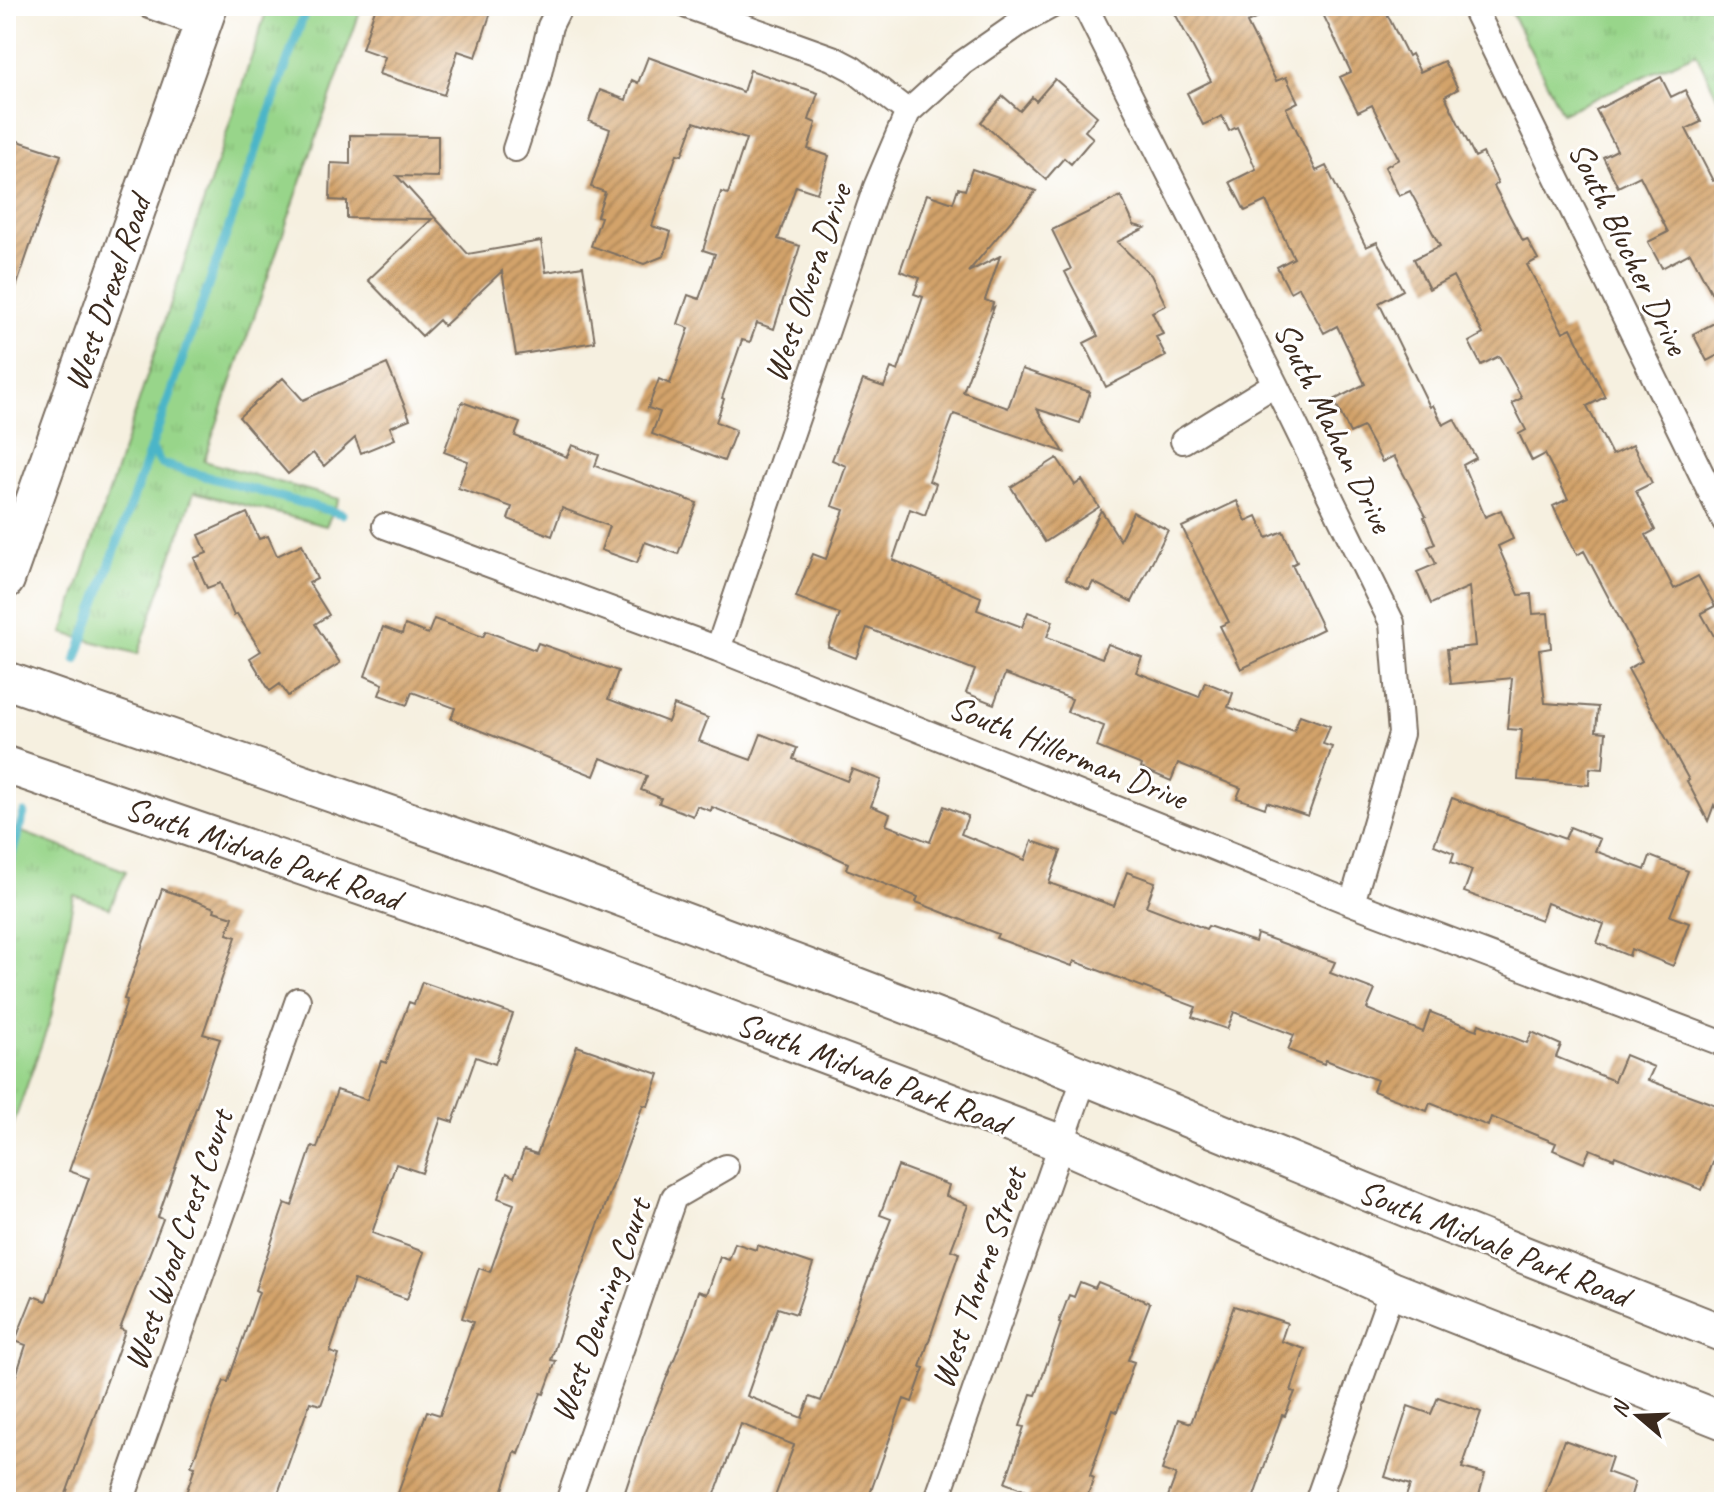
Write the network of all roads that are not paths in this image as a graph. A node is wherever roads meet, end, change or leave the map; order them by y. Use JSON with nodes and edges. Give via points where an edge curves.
{"nodes":[{"id":1,"x":150,"y":6,"type":"edge"},
{"id":2,"x":560,"y":6,"type":"edge"},
{"id":3,"x":687,"y":6,"type":"edge"},
{"id":4,"x":1051,"y":6,"type":"edge"},
{"id":5,"x":1085,"y":6,"type":"edge"},
{"id":6,"x":1473,"y":6,"type":"edge"},
{"id":7,"x":206,"y":15,"type":"edge"},
{"id":8,"x":908,"y":112,"type":"junction"},
{"id":9,"x":515,"y":149,"type":"dead end"},
{"id":10,"x":1275,"y":384,"type":"junction"},
{"id":11,"x":1183,"y":441,"type":"dead end"},
{"id":12,"x":1724,"y":520,"type":"edge"},
{"id":13,"x":385,"y":526,"type":"dead end"},
{"id":14,"x":6,"y":580,"type":"edge"},
{"id":15,"x":718,"y":649,"type":"junction"},
{"id":16,"x":6,"y":680,"type":"edge"},
{"id":17,"x":6,"y":765,"type":"edge"},
{"id":18,"x":1352,"y":903,"type":"junction"},
{"id":19,"x":298,"y":1000,"type":"dead end"},
{"id":20,"x":1724,"y":1044,"type":"edge"},
{"id":21,"x":1085,"y":1076,"type":"junction"},
{"id":22,"x":1060,"y":1143,"type":"junction"},
{"id":23,"x":726,"y":1167,"type":"dead end"},
{"id":24,"x":1392,"y":1290,"type":"junction"},
{"id":25,"x":1724,"y":1334,"type":"edge"},
{"id":26,"x":1724,"y":1421,"type":"edge"},
{"id":27,"x":121,"y":1502,"type":"edge"},
{"id":28,"x":568,"y":1502,"type":"edge"},
{"id":29,"x":936,"y":1502,"type":"edge"},
{"id":30,"x":1317,"y":1502,"type":"edge"}],
"edges":[{"from":1,"to":7,"type":"street"},
{"from":2,"to":9,"type":"street"},
{"from":3,"to":8,"type":"street","via":[[832,58]]},
{"from":4,"to":8,"type":"street","name":"West Olvera Drive","via":[[961,64]]},
{"from":5,"to":10,"type":"street","name":"South Mahan Drive"},
{"from":6,"to":12,"type":"street","name":"South Blucher Drive"},
{"from":7,"to":14,"type":"main road","name":"West Drexel Road"},
{"from":8,"to":15,"type":"street","name":"West Olvera Drive","via":[[876,187]]},
{"from":10,"to":11,"type":"street"},
{"from":10,"to":18,"type":"street","name":"South Mahan Drive","via":[[1392,623],[1401,734]]},
{"from":13,"to":15,"type":"street","name":"South Hillerman Drive"},
{"from":15,"to":18,"type":"street","name":"South Hillerman Drive"},
{"from":16,"to":21,"type":"main road","name":"South Midvale Park Road","via":[[510,856]]},
{"from":17,"to":22,"type":"main road","name":"South Midvale Park Road","via":[[543,949]]},
{"from":18,"to":20,"type":"street","name":"South Hillerman Drive"},
{"from":19,"to":27,"type":"street","name":"West Wood Crest Court"},
{"from":21,"to":22,"type":"street","name":"West Thorne Street"},
{"from":21,"to":25,"type":"main road","name":"South Midvale Park Road"},
{"from":22,"to":24,"type":"main road","name":"South Midvale Park Road"},
{"from":22,"to":29,"type":"street","name":"West Thorne Street"},
{"from":23,"to":28,"type":"street","name":"West Denning Court","via":[[674,1197]]},
{"from":24,"to":26,"type":"main road","name":"South Midvale Park Road"},
{"from":24,"to":30,"type":"street"}]}
